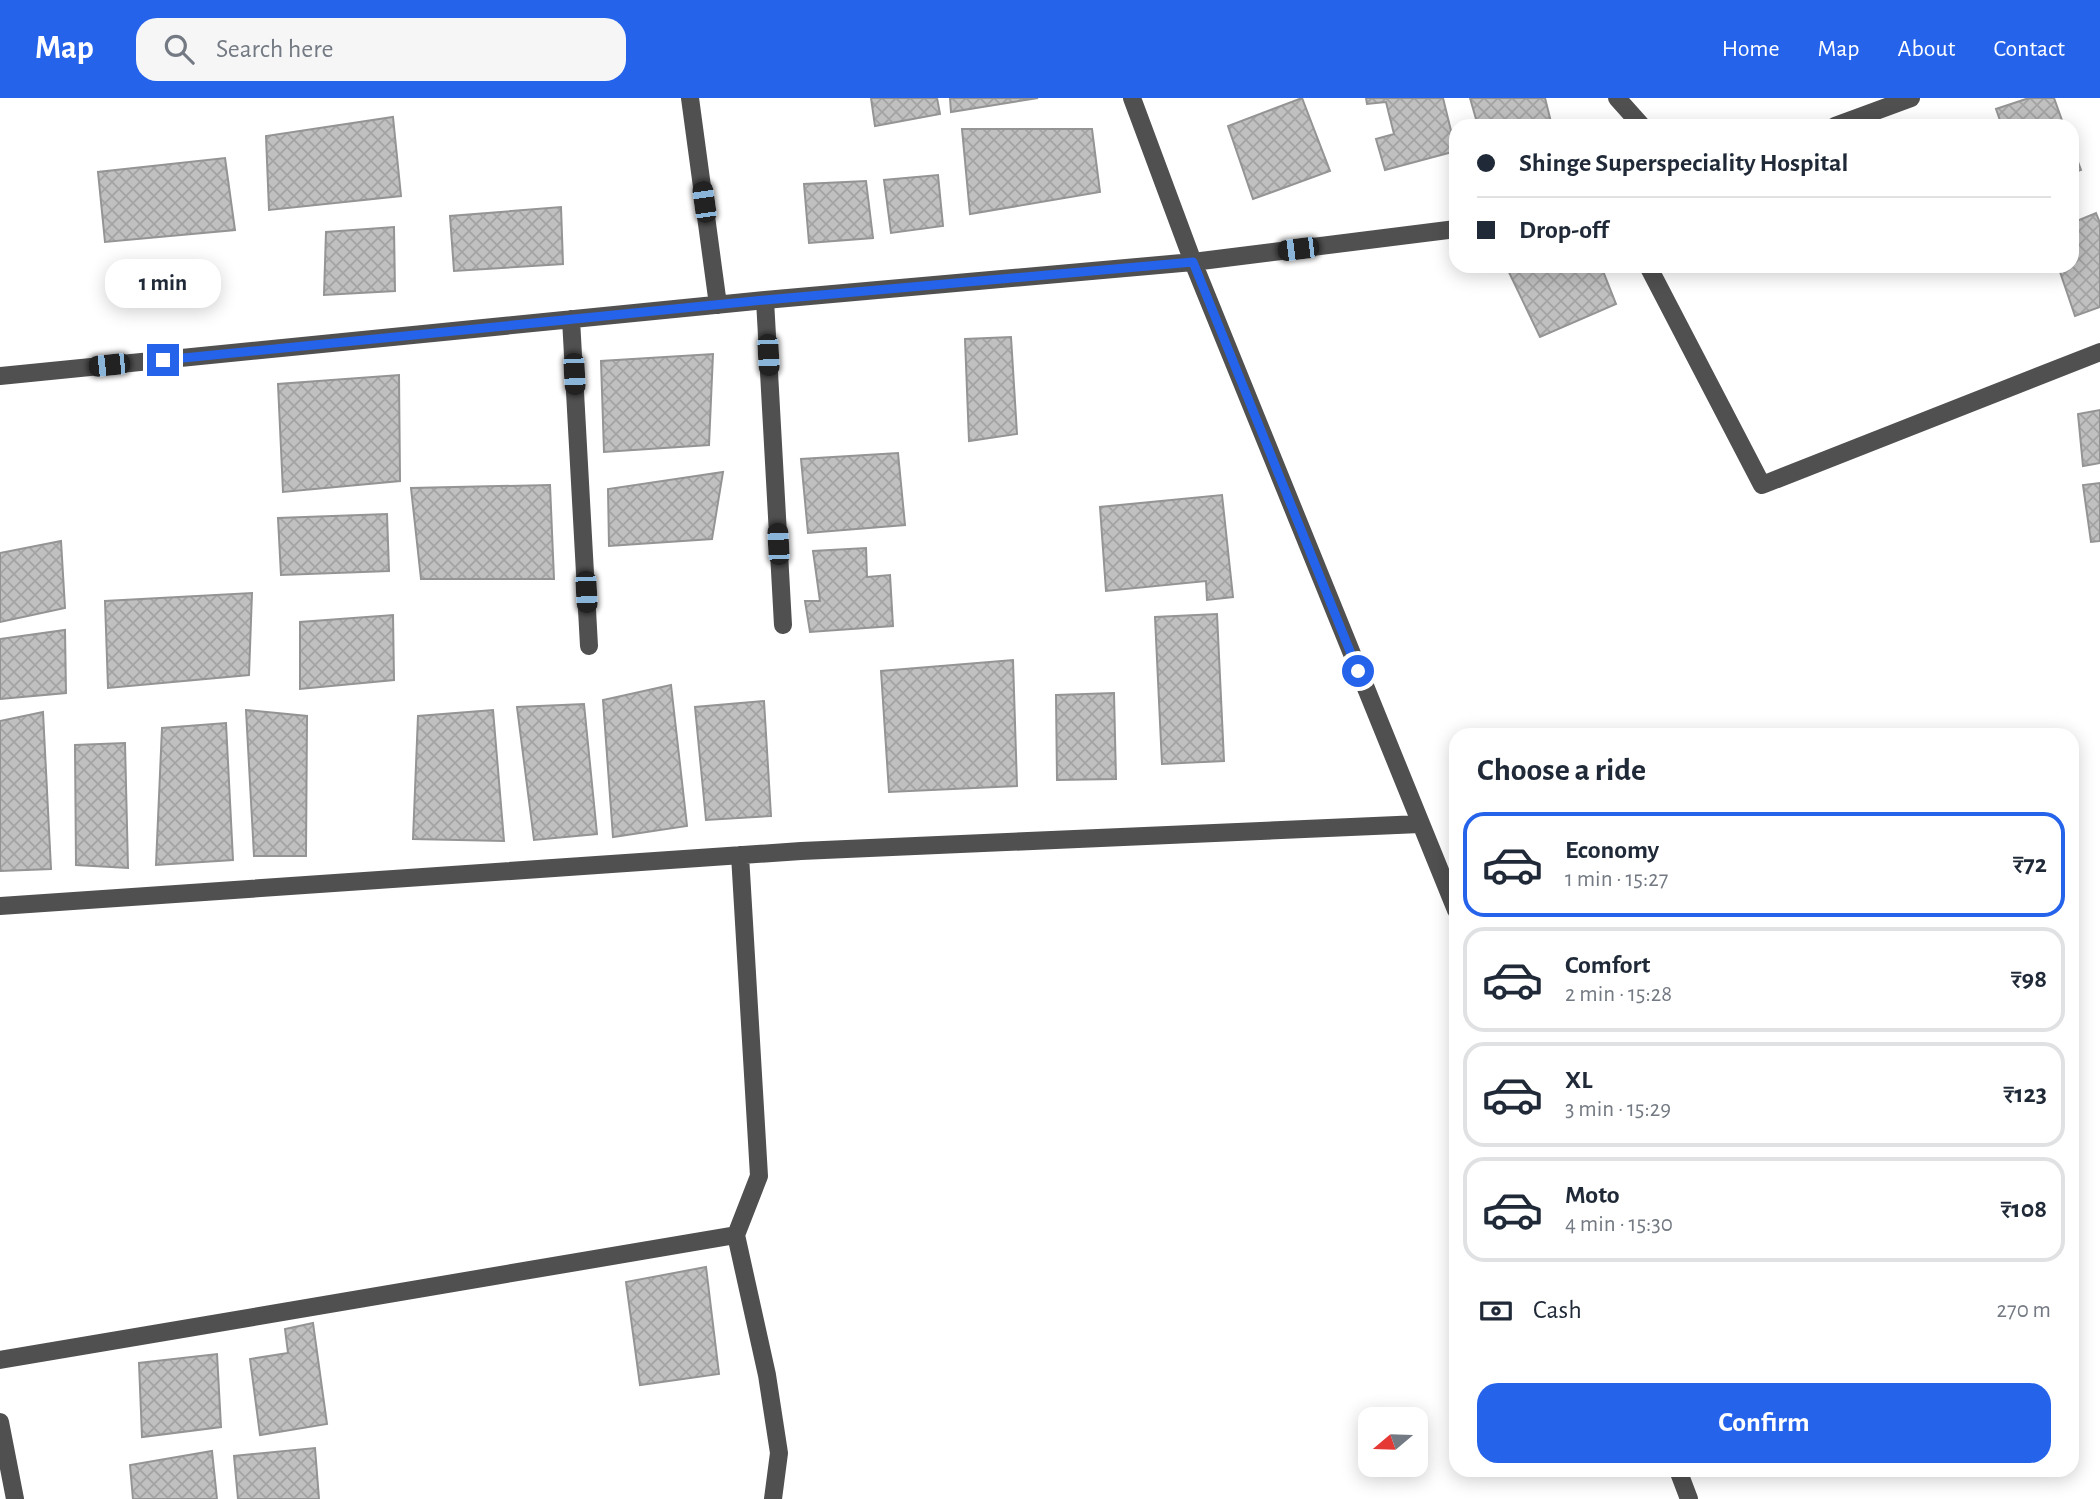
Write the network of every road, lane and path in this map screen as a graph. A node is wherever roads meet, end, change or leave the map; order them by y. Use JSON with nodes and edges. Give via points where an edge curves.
{"nodes":[{"id":1,"x":690,"y":98,"type":"edge"},
{"id":2,"x":1132,"y":98,"type":"edge"},
{"id":3,"x":1617,"y":98,"type":"edge"},
{"id":4,"x":1911,"y":98,"type":"edge"},
{"id":5,"x":1636,"y":119,"type":"edge"},
{"id":6,"x":1854,"y":119,"type":"edge"},
{"id":7,"x":1449,"y":230,"type":"edge"},
{"id":8,"x":1193,"y":262,"type":"junction"},
{"id":9,"x":1652,"y":273,"type":"edge"},
{"id":10,"x":765,"y":300,"type":"junction"},
{"id":11,"x":718,"y":305,"type":"junction"},
{"id":12,"x":571,"y":319,"type":"junction"},
{"id":13,"x":2100,"y":352,"type":"edge"},
{"id":14,"x":0,"y":376,"type":"edge"},
{"id":15,"x":783,"y":625,"type":"dead end"},
{"id":16,"x":589,"y":646,"type":"dead end"},
{"id":17,"x":1420,"y":824,"type":"junction"},
{"id":18,"x":740,"y":855,"type":"junction"},
{"id":19,"x":1449,"y":893,"type":"edge"},
{"id":20,"x":0,"y":906,"type":"edge"},
{"id":21,"x":736,"y":1235,"type":"junction"},
{"id":22,"x":0,"y":1360,"type":"edge"},
{"id":23,"x":0,"y":1422,"type":"edge"},
{"id":24,"x":1681,"y":1477,"type":"edge"},
{"id":25,"x":15,"y":1499,"type":"edge"},
{"id":26,"x":774,"y":1499,"type":"edge"},
{"id":27,"x":1689,"y":1499,"type":"edge"}],
"edges":[{"from":1,"to":11,"type":"street"},
{"from":2,"to":8,"type":"street"},
{"from":3,"to":5,"type":"street"},
{"from":4,"to":6,"type":"street"},
{"from":7,"to":8,"type":"street"},
{"from":8,"to":10,"type":"street"},
{"from":8,"to":17,"type":"street"},
{"from":9,"to":13,"type":"street","via":[[1762,485]]},
{"from":10,"to":11,"type":"street"},
{"from":10,"to":15,"type":"street"},
{"from":11,"to":12,"type":"street"},
{"from":12,"to":14,"type":"street"},
{"from":12,"to":16,"type":"street"},
{"from":17,"to":18,"type":"street"},
{"from":17,"to":19,"type":"street"},
{"from":18,"to":20,"type":"street"},
{"from":18,"to":21,"type":"street","via":[[759,1176]]},
{"from":21,"to":22,"type":"street"},
{"from":21,"to":26,"type":"street","via":[[779,1453]]},
{"from":23,"to":25,"type":"street"},
{"from":24,"to":27,"type":"street"}]}
